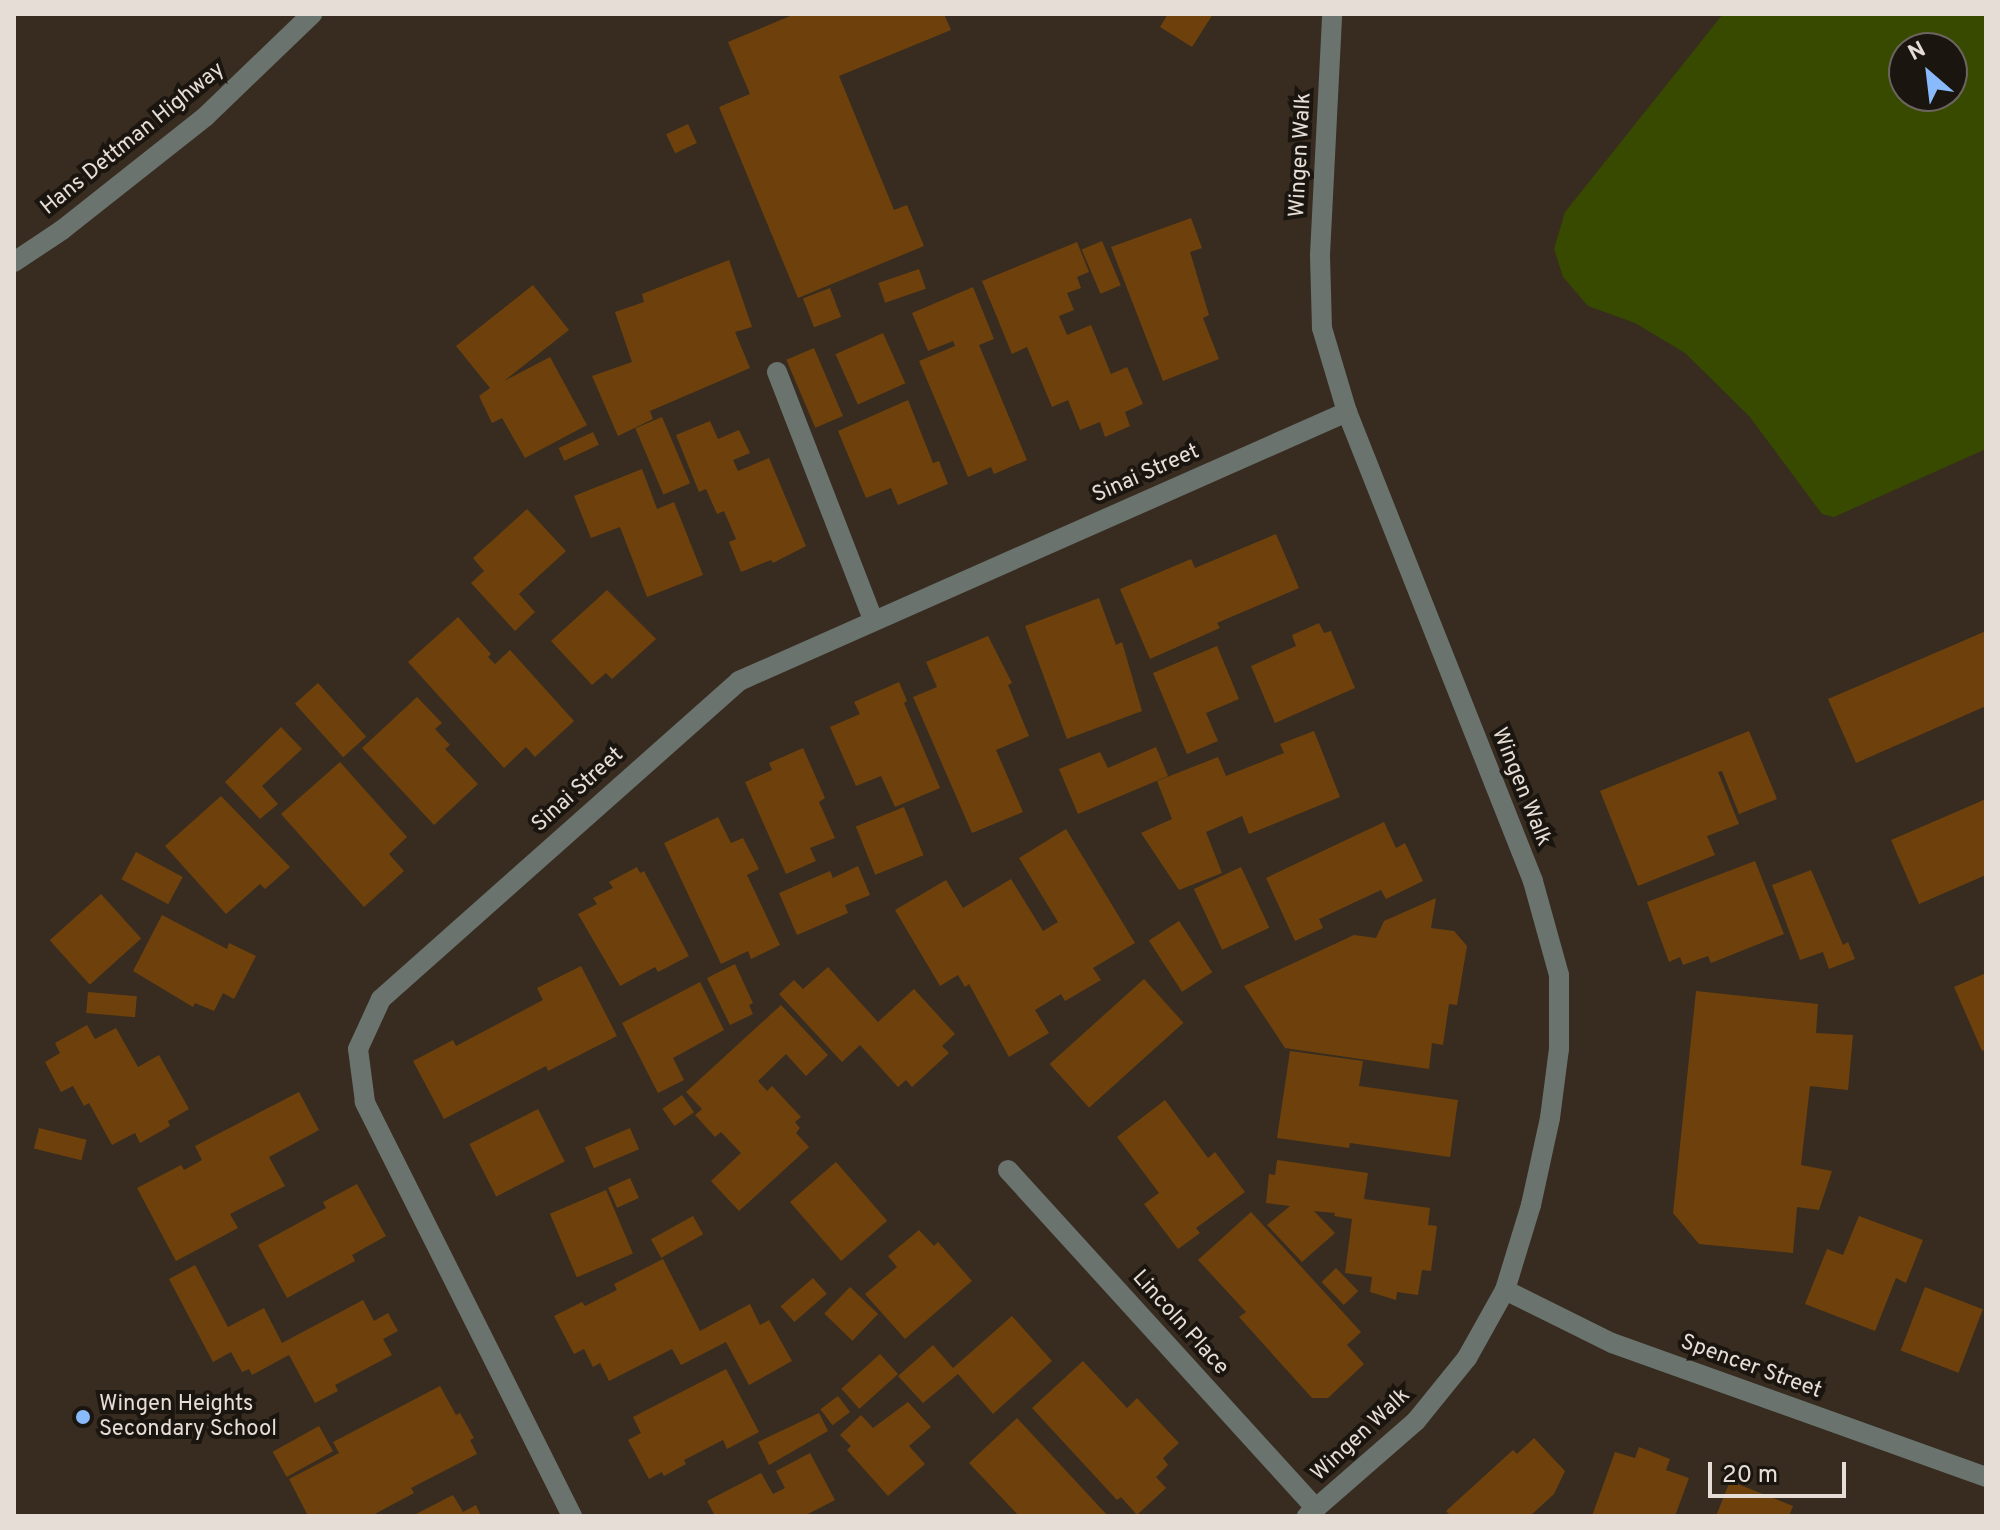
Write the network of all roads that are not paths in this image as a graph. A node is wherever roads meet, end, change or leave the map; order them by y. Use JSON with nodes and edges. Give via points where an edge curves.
{"nodes":[{"id":1,"x":312,"y":14,"type":"edge"},
{"id":2,"x":1332,"y":14,"type":"edge"},
{"id":3,"x":14,"y":262,"type":"edge"},
{"id":4,"x":777,"y":372,"type":"dead end"},
{"id":5,"x":1347,"y":412,"type":"junction"},
{"id":6,"x":873,"y":620,"type":"junction"},
{"id":7,"x":1008,"y":1170,"type":"dead end"},
{"id":8,"x":1505,"y":1290,"type":"junction"},
{"id":9,"x":1986,"y":1477,"type":"edge"},
{"id":10,"x":1312,"y":1512,"type":"edge"},
{"id":11,"x":572,"y":1516,"type":"edge"}],
"edges":[{"from":1,"to":3,"type":"street","name":"Hans Dettman Highway","via":[[205,117]]},
{"from":2,"to":5,"type":"street","name":"Wingen Walk","via":[[1320,289],[1322,328]]},
{"from":4,"to":6,"type":"street"},
{"from":5,"to":6,"type":"street","name":"Sinai Street"},
{"from":5,"to":8,"type":"street","name":"Wingen Walk","via":[[1533,881],[1559,975],[1559,1049],[1550,1118]]},
{"from":6,"to":11,"type":"street","name":"Sinai Street","via":[[739,681],[720,696],[381,999],[358,1049],[365,1102]]},
{"from":7,"to":10,"type":"street","name":"Lincoln Place"},
{"from":8,"to":9,"type":"street","name":"Spencer Street","via":[[1612,1343]]},
{"from":8,"to":10,"type":"street","name":"Wingen Walk","via":[[1467,1358],[1416,1421]]}]}
